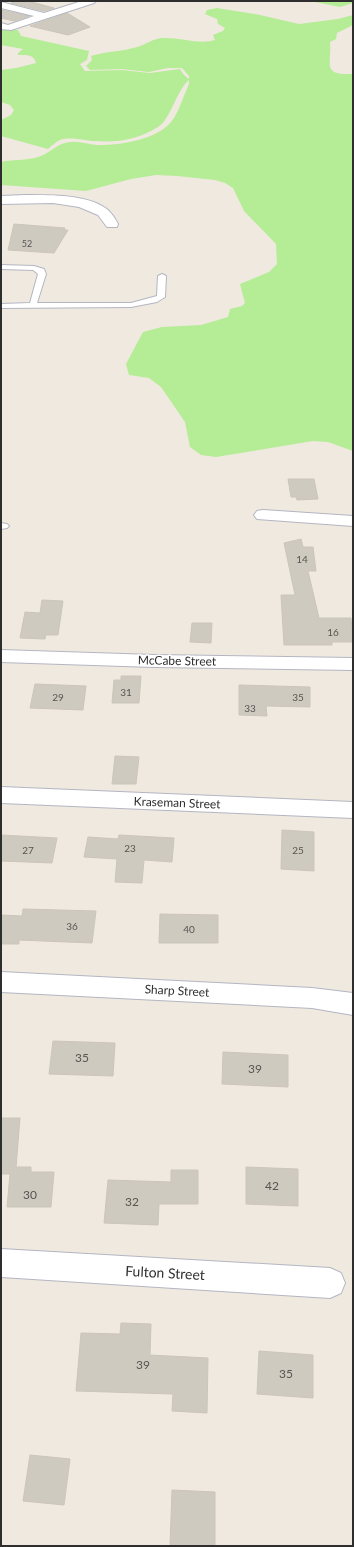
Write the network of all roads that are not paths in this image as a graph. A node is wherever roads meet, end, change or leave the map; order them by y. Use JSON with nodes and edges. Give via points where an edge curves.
{"nodes":[{"id":1,"x":91,"y":1,"type":"edge"},
{"id":2,"x":1,"y":5,"type":"edge"},
{"id":3,"x":44,"y":16,"type":"junction"},
{"id":4,"x":4,"y":27,"type":"edge"},
{"id":5,"x":1,"y":200,"type":"edge"},
{"id":6,"x":112,"y":224,"type":"dead end"},
{"id":7,"x":1,"y":266,"type":"edge"},
{"id":8,"x":162,"y":276,"type":"dead end"},
{"id":9,"x":33,"y":305,"type":"junction"},
{"id":10,"x":1,"y":306,"type":"edge"},
{"id":11,"x":263,"y":515,"type":"dead end"},
{"id":12,"x":353,"y":521,"type":"edge"},
{"id":13,"x":1,"y":656,"type":"edge"},
{"id":14,"x":353,"y":664,"type":"edge"},
{"id":15,"x":1,"y":795,"type":"edge"},
{"id":16,"x":353,"y":810,"type":"edge"},
{"id":17,"x":1,"y":982,"type":"edge"},
{"id":18,"x":353,"y":1004,"type":"edge"},
{"id":19,"x":1,"y":1263,"type":"edge"},
{"id":20,"x":330,"y":1283,"type":"dead end"}],
"edges":[{"from":1,"to":3,"type":"street"},
{"from":2,"to":3,"type":"street"},
{"from":3,"to":4,"type":"street"},
{"from":5,"to":6,"type":"street","via":[[76,203],[101,211]]},
{"from":7,"to":9,"type":"lane","via":[[34,268],[41,271]]},
{"from":8,"to":9,"type":"lane","via":[[161,296],[143,303]]},
{"from":9,"to":10,"type":"lane"},
{"from":11,"to":12,"type":"street"},
{"from":13,"to":14,"type":"street","name":"McCabe Street","via":[[154,662]]},
{"from":15,"to":16,"type":"street","name":"Kraseman Street"},
{"from":17,"to":18,"type":"street","name":"Sharp Street","via":[[312,998]]},
{"from":19,"to":20,"type":"street","name":"Fulton Street"}]}
